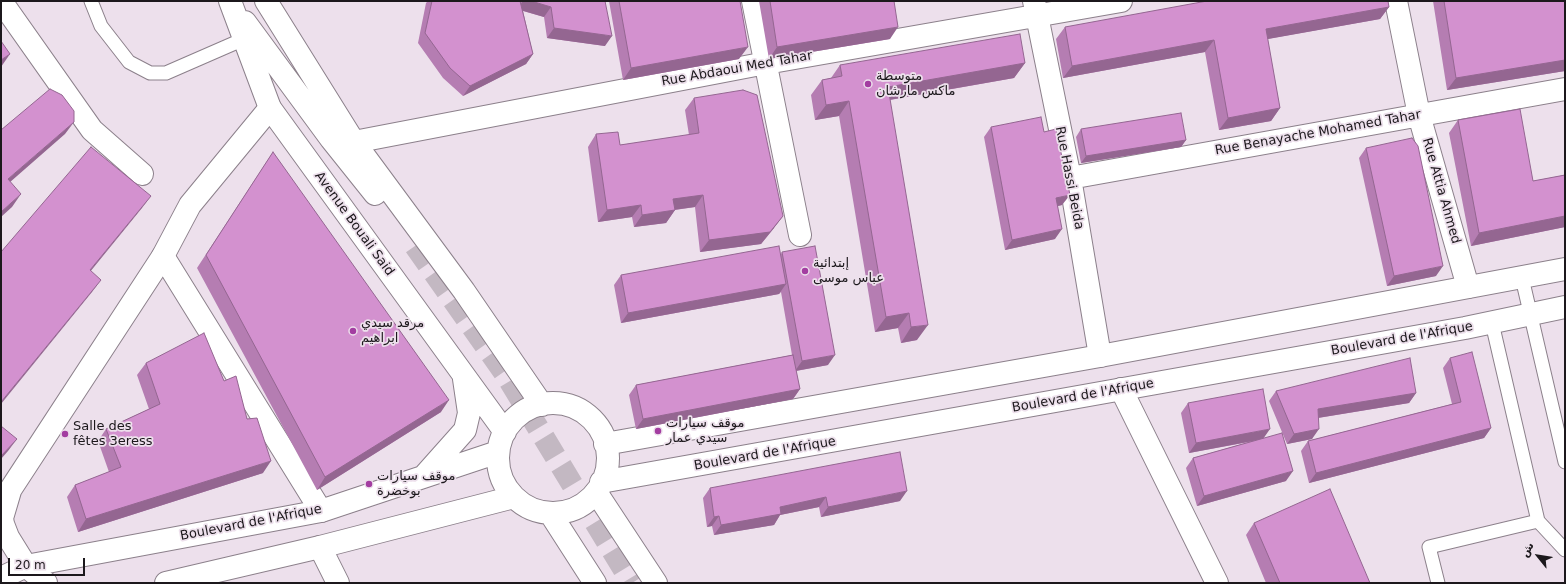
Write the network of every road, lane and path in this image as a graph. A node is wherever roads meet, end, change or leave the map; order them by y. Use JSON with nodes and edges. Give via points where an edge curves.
{"nodes":[{"id":1,"x":91,"y":1,"type":"edge"},
{"id":2,"x":230,"y":1,"type":"edge"},
{"id":3,"x":265,"y":1,"type":"edge"},
{"id":4,"x":753,"y":1,"type":"edge"},
{"id":5,"x":1121,"y":1,"type":"edge"},
{"id":6,"x":1396,"y":1,"type":"edge"},
{"id":7,"x":1,"y":2,"type":"edge"},
{"id":8,"x":1036,"y":9,"type":"edge"},
{"id":9,"x":244,"y":39,"type":"junction"},
{"id":10,"x":766,"y":63,"type":"junction"},
{"id":11,"x":1565,"y":89,"type":"edge"},
{"id":12,"x":270,"y":108,"type":"junction"},
{"id":13,"x":1420,"y":115,"type":"junction"},
{"id":14,"x":331,"y":139,"type":"junction"},
{"id":15,"x":354,"y":142,"type":"junction"},
{"id":16,"x":142,"y":174,"type":"dead end"},
{"id":17,"x":1070,"y":178,"type":"junction"},
{"id":18,"x":800,"y":235,"type":"dead end"},
{"id":19,"x":415,"y":246,"type":"tunnel mouth"},
{"id":20,"x":163,"y":256,"type":"junction"},
{"id":21,"x":1565,"y":270,"type":"edge"},
{"id":22,"x":1522,"y":278,"type":"junction"},
{"id":23,"x":1468,"y":287,"type":"junction"},
{"id":24,"x":1565,"y":307,"type":"edge"},
{"id":25,"x":1530,"y":315,"type":"junction"},
{"id":26,"x":1492,"y":323,"type":"junction"},
{"id":27,"x":1100,"y":356,"type":"junction"},
{"id":28,"x":463,"y":374,"type":"junction"},
{"id":29,"x":1121,"y":389,"type":"junction"},
{"id":30,"x":542,"y":405,"type":"junction"},
{"id":31,"x":505,"y":432,"type":"junction"},
{"id":32,"x":605,"y":444,"type":"junction"},
{"id":33,"x":498,"y":452,"type":"junction"},
{"id":34,"x":1565,"y":462,"type":"edge"},
{"id":35,"x":422,"y":477,"type":"junction"},
{"id":36,"x":12,"y":484,"type":"junction"},
{"id":37,"x":599,"y":487,"type":"junction"},
{"id":38,"x":514,"y":497,"type":"junction"},
{"id":39,"x":1,"y":504,"type":"edge"},
{"id":40,"x":321,"y":511,"type":"junction"},
{"id":41,"x":550,"y":513,"type":"junction"},
{"id":42,"x":1538,"y":521,"type":"junction"},
{"id":43,"x":320,"y":548,"type":"junction"},
{"id":44,"x":1565,"y":550,"type":"edge"},
{"id":45,"x":26,"y":566,"type":"junction"},
{"id":46,"x":1,"y":578,"type":"edge"},
{"id":47,"x":46,"y":583,"type":"edge"},
{"id":48,"x":166,"y":583,"type":"edge"},
{"id":49,"x":338,"y":583,"type":"edge"},
{"id":50,"x":595,"y":583,"type":"edge"},
{"id":51,"x":656,"y":583,"type":"edge"},
{"id":52,"x":1217,"y":583,"type":"edge"},
{"id":53,"x":1438,"y":583,"type":"edge"}],
"edges":[{"from":1,"to":9,"type":"lane","via":[[101,26],[129,62],[150,73],[166,73]]},
{"from":2,"to":9,"type":"main road","name":"Avenue Bouali Said"},
{"from":2,"to":14,"type":"main road","name":"Avenue Bouali Said"},
{"from":3,"to":14,"type":"main road","name":"Avenue Bouali Said"},
{"from":3,"to":15,"type":"main road","name":"Avenue Bouali Said"},
{"from":4,"to":10,"type":"main road"},
{"from":5,"to":8,"type":"main road","name":"Rue Abdaoui Med Tahar"},
{"from":6,"to":13,"type":"main road","name":"Rue Attia Ahmed"},
{"from":7,"to":16,"type":"main road","via":[[92,130]]},
{"from":8,"to":10,"type":"main road","name":"Rue Abdaoui Med Tahar"},
{"from":8,"to":17,"type":"main road","name":"Rue Hassi Beida"},
{"from":9,"to":12,"type":"main road","name":"Avenue Bouali Said"},
{"from":10,"to":15,"type":"main road","name":"Rue Abdaoui Med Tahar"},
{"from":10,"to":18,"type":"main road"},
{"from":11,"to":13,"type":"main road","name":"Rue Benayache Mohamed Tahar"},
{"from":12,"to":20,"type":"main road","via":[[190,205]]},
{"from":12,"to":28,"type":"main road","name":"Avenue Bouali Said"},
{"from":13,"to":17,"type":"main road","name":"Rue Benayache Mohamed Tahar"},
{"from":13,"to":23,"type":"main road","name":"Rue Attia Ahmed"},
{"from":14,"to":19,"type":"main road","name":"Avenue Bouali Said"},
{"from":15,"to":30,"type":"main road","name":"Avenue Bouali Said","via":[[464,291]]},
{"from":17,"to":27,"type":"main road","name":"Rue Hassi Beida"},
{"from":20,"to":36,"type":"main road"},
{"from":20,"to":40,"type":"main road"},
{"from":21,"to":22,"type":"main road"},
{"from":22,"to":23,"type":"main road"},
{"from":22,"to":25,"type":"lane"},
{"from":23,"to":27,"type":"main road"},
{"from":24,"to":25,"type":"main road","name":"Boulevard de l'Afrique"},
{"from":25,"to":26,"type":"main road","name":"Boulevard de l'Afrique"},
{"from":25,"to":34,"type":"lane"},
{"from":26,"to":29,"type":"main road","name":"Boulevard de l'Afrique"},
{"from":26,"to":42,"type":"lane"},
{"from":27,"to":32,"type":"main road"},
{"from":28,"to":31,"type":"main road","name":"Avenue Bouali Said"},
{"from":28,"to":35,"type":"main road","via":[[469,413],[465,430]]},
{"from":29,"to":37,"type":"main road","name":"Boulevard de l'Afrique"},
{"from":29,"to":52,"type":"main road"},
{"from":30,"to":31,"type":"main road","via":[[527,410],[514,419]]},
{"from":30,"to":32,"type":"main road","via":[[556,403],[581,412],[596,426]]},
{"from":31,"to":33,"type":"main road"},
{"from":32,"to":37,"type":"main road","via":[[608,457]]},
{"from":33,"to":35,"type":"main road","name":"Boulevard de l'Afrique"},
{"from":33,"to":38,"type":"main road","via":[[500,474]]},
{"from":35,"to":40,"type":"main road","name":"Boulevard de l'Afrique"},
{"from":36,"to":39,"type":"main road"},
{"from":36,"to":45,"type":"main road","via":[[2,518],[8,537]]},
{"from":37,"to":41,"type":"main road","via":[[587,501],[575,508]]},
{"from":37,"to":51,"type":"main road"},
{"from":38,"to":41,"type":"main road","via":[[524,506]]},
{"from":38,"to":43,"type":"main road"},
{"from":40,"to":45,"type":"main road","name":"Boulevard de l'Afrique"},
{"from":41,"to":50,"type":"main road"},
{"from":42,"to":44,"type":"lane"},
{"from":42,"to":53,"type":"lane","via":[[1429,546]]},
{"from":43,"to":48,"type":"main road"},
{"from":43,"to":49,"type":"main road"},
{"from":45,"to":46,"type":"main road","name":"Boulevard de l'Afrique"},
{"from":45,"to":47,"type":"main road"}]}
